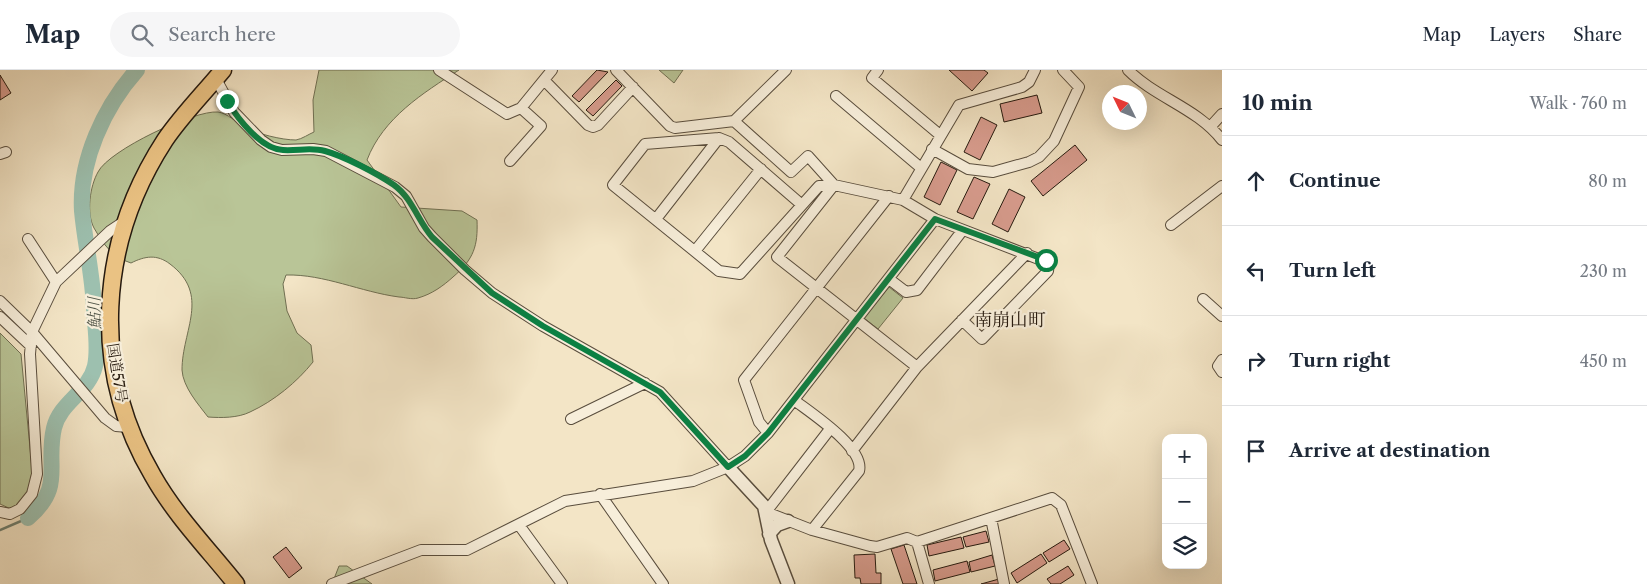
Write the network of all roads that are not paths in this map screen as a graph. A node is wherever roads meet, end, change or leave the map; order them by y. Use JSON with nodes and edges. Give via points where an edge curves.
{"nodes":[{"id":1,"x":439,"y":70,"type":"edge"},
{"id":2,"x":552,"y":70,"type":"edge"},
{"id":3,"x":616,"y":70,"type":"edge"},
{"id":4,"x":786,"y":70,"type":"edge"},
{"id":5,"x":878,"y":70,"type":"edge"},
{"id":6,"x":1035,"y":70,"type":"edge"},
{"id":7,"x":1063,"y":70,"type":"edge"},
{"id":8,"x":1128,"y":70,"type":"edge"},
{"id":9,"x":220,"y":74,"type":"edge"},
{"id":10,"x":544,"y":80,"type":"junction"},
{"id":11,"x":633,"y":88,"type":"junction"},
{"id":12,"x":836,"y":96,"type":"dead end"},
{"id":13,"x":521,"y":108,"type":"junction"},
{"id":14,"x":1222,"y":114,"type":"edge"},
{"id":15,"x":734,"y":121,"type":"junction"},
{"id":16,"x":1211,"y":126,"type":"junction"},
{"id":17,"x":940,"y":135,"type":"junction"},
{"id":18,"x":719,"y":138,"type":"junction"},
{"id":19,"x":1222,"y":140,"type":"edge"},
{"id":20,"x":932,"y":149,"type":"junction"},
{"id":21,"x":510,"y":161,"type":"dead end"},
{"id":22,"x":921,"y":168,"type":"junction"},
{"id":23,"x":761,"y":169,"type":"junction"},
{"id":24,"x":834,"y":185,"type":"junction"},
{"id":25,"x":1222,"y":186,"type":"edge"},
{"id":26,"x":889,"y":196,"type":"junction"},
{"id":27,"x":903,"y":200,"type":"junction"},
{"id":28,"x":802,"y":205,"type":"junction"},
{"id":29,"x":656,"y":219,"type":"junction"},
{"id":30,"x":935,"y":219,"type":"junction"},
{"id":31,"x":125,"y":220,"type":"junction"},
{"id":32,"x":1171,"y":225,"type":"dead end"},
{"id":33,"x":962,"y":231,"type":"junction"},
{"id":34,"x":28,"y":238,"type":"dead end"},
{"id":35,"x":695,"y":251,"type":"junction"},
{"id":36,"x":1027,"y":253,"type":"junction"},
{"id":37,"x":889,"y":279,"type":"junction"},
{"id":38,"x":56,"y":282,"type":"junction"},
{"id":39,"x":817,"y":288,"type":"junction"},
{"id":40,"x":1203,"y":299,"type":"dead end"},
{"id":41,"x":0,"y":301,"type":"edge"},
{"id":42,"x":1222,"y":316,"type":"edge"},
{"id":43,"x":0,"y":317,"type":"edge"},
{"id":44,"x":857,"y":320,"type":"junction"},
{"id":45,"x":962,"y":320,"type":"junction"},
{"id":46,"x":32,"y":332,"type":"junction"},
{"id":47,"x":31,"y":346,"type":"junction"},
{"id":48,"x":1222,"y":360,"type":"edge"},
{"id":49,"x":917,"y":367,"type":"junction"},
{"id":50,"x":1222,"y":372,"type":"edge"},
{"id":51,"x":645,"y":383,"type":"junction"},
{"id":52,"x":794,"y":400,"type":"junction"},
{"id":53,"x":571,"y":419,"type":"dead end"},
{"id":54,"x":128,"y":427,"type":"junction"},
{"id":55,"x":830,"y":429,"type":"junction"},
{"id":56,"x":768,"y":433,"type":"junction"},
{"id":57,"x":852,"y":451,"type":"junction"},
{"id":58,"x":728,"y":467,"type":"junction"},
{"id":59,"x":600,"y":494,"type":"junction"},
{"id":60,"x":0,"y":512,"type":"edge"},
{"id":61,"x":766,"y":512,"type":"junction"},
{"id":62,"x":990,"y":518,"type":"junction"},
{"id":63,"x":788,"y":521,"type":"junction"},
{"id":64,"x":519,"y":525,"type":"junction"},
{"id":65,"x":812,"y":530,"type":"junction"},
{"id":66,"x":769,"y":534,"type":"junction"},
{"id":67,"x":917,"y":542,"type":"junction"},
{"id":68,"x":236,"y":584,"type":"edge"},
{"id":69,"x":332,"y":584,"type":"edge"},
{"id":70,"x":562,"y":584,"type":"edge"},
{"id":71,"x":663,"y":584,"type":"edge"},
{"id":72,"x":788,"y":584,"type":"edge"},
{"id":73,"x":929,"y":584,"type":"edge"},
{"id":74,"x":1004,"y":584,"type":"edge"},
{"id":75,"x":1092,"y":584,"type":"edge"}],
"edges":[{"from":1,"to":13,"type":"street","via":[[502,113],[512,114]]},
{"from":2,"to":10,"type":"street"},
{"from":3,"to":11,"type":"street"},
{"from":4,"to":15,"type":"street"},
{"from":5,"to":17,"type":"street","via":[[872,78]]},
{"from":6,"to":17,"type":"street","via":[[1029,82],[1022,87],[959,105]]},
{"from":7,"to":20,"type":"street","via":[[1079,87],[1054,141],[1039,157],[992,172],[968,170]]},
{"from":8,"to":16,"type":"street","via":[[1142,84]]},
{"from":9,"to":31,"type":"highway","name":"国道57号","via":[[166,139],[136,192]]},
{"from":9,"to":51,"type":"street","via":[[234,112],[261,140],[282,150],[313,148],[326,151],[384,179],[406,196],[432,237],[492,293],[543,326]]},
{"from":10,"to":11,"type":"street","via":[[588,126],[593,127]]},
{"from":10,"to":13,"type":"street"},
{"from":11,"to":15,"type":"street","via":[[675,128]]},
{"from":12,"to":22,"type":"street"},
{"from":13,"to":21,"type":"street","via":[[541,126]]},
{"from":14,"to":16,"type":"street"},
{"from":15,"to":24,"type":"street","via":[[791,172],[808,156]]},
{"from":16,"to":19,"type":"street"},
{"from":17,"to":20,"type":"street"},
{"from":18,"to":23,"type":"street","via":[[729,142]]},
{"from":18,"to":29,"type":"street"},
{"from":18,"to":29,"type":"street","via":[[645,144],[613,185]]},
{"from":20,"to":22,"type":"street"},
{"from":22,"to":27,"type":"street"},
{"from":23,"to":28,"type":"street"},
{"from":23,"to":35,"type":"street"},
{"from":24,"to":26,"type":"street"},
{"from":24,"to":28,"type":"street","via":[[819,186]]},
{"from":24,"to":39,"type":"street","via":[[777,257]]},
{"from":25,"to":32,"type":"street"},
{"from":26,"to":27,"type":"street"},
{"from":26,"to":39,"type":"street"},
{"from":27,"to":30,"type":"street"},
{"from":28,"to":35,"type":"street","via":[[740,274],[719,271]]},
{"from":29,"to":35,"type":"street"},
{"from":30,"to":33,"type":"street"},
{"from":30,"to":37,"type":"street"},
{"from":31,"to":38,"type":"street"},
{"from":31,"to":54,"type":"highway","name":"国道57号","via":[[112,272],[110,307],[114,368]]},
{"from":33,"to":36,"type":"street"},
{"from":33,"to":37,"type":"street","via":[[917,290],[906,292]]},
{"from":34,"to":38,"type":"street"},
{"from":36,"to":45,"type":"street"},
{"from":36,"to":45,"type":"street","via":[[1046,260],[1048,271],[982,339]]},
{"from":37,"to":44,"type":"street"},
{"from":38,"to":46,"type":"street"},
{"from":39,"to":44,"type":"street"},
{"from":39,"to":56,"type":"street","via":[[744,380],[759,422]]},
{"from":40,"to":42,"type":"street"},
{"from":41,"to":46,"type":"street"},
{"from":43,"to":47,"type":"street"},
{"from":44,"to":49,"type":"street"},
{"from":44,"to":52,"type":"street"},
{"from":45,"to":49,"type":"street"},
{"from":46,"to":47,"type":"street"},
{"from":46,"to":54,"type":"street","via":[[110,423]]},
{"from":47,"to":60,"type":"street","via":[[37,474],[32,494],[20,509],[10,514]]},
{"from":48,"to":50,"type":"street","via":[[1218,366]]},
{"from":49,"to":57,"type":"street"},
{"from":51,"to":53,"type":"street"},
{"from":51,"to":58,"type":"street","via":[[671,403]]},
{"from":52,"to":55,"type":"street"},
{"from":52,"to":56,"type":"street"},
{"from":54,"to":68,"type":"highway","name":"国道57号","via":[[153,478],[168,500]]},
{"from":55,"to":57,"type":"street"},
{"from":55,"to":61,"type":"street"},
{"from":56,"to":58,"type":"street","via":[[745,456]]},
{"from":57,"to":65,"type":"street","via":[[859,460],[859,471]]},
{"from":58,"to":59,"type":"street","via":[[678,484]]},
{"from":58,"to":61,"type":"street","via":[[761,501]]},
{"from":59,"to":64,"type":"street","via":[[565,500]]},
{"from":59,"to":71,"type":"street"},
{"from":61,"to":63,"type":"street"},
{"from":61,"to":66,"type":"street"},
{"from":62,"to":67,"type":"street"},
{"from":62,"to":74,"type":"street"},
{"from":62,"to":75,"type":"street","via":[[1049,498],[1055,499],[1061,505]]},
{"from":63,"to":65,"type":"street"},
{"from":63,"to":66,"type":"street"},
{"from":64,"to":69,"type":"street","via":[[467,550],[421,550]]},
{"from":64,"to":70,"type":"street"},
{"from":65,"to":67,"type":"street","via":[[877,547],[907,538]]},
{"from":66,"to":72,"type":"street"},
{"from":67,"to":73,"type":"street"}]}
